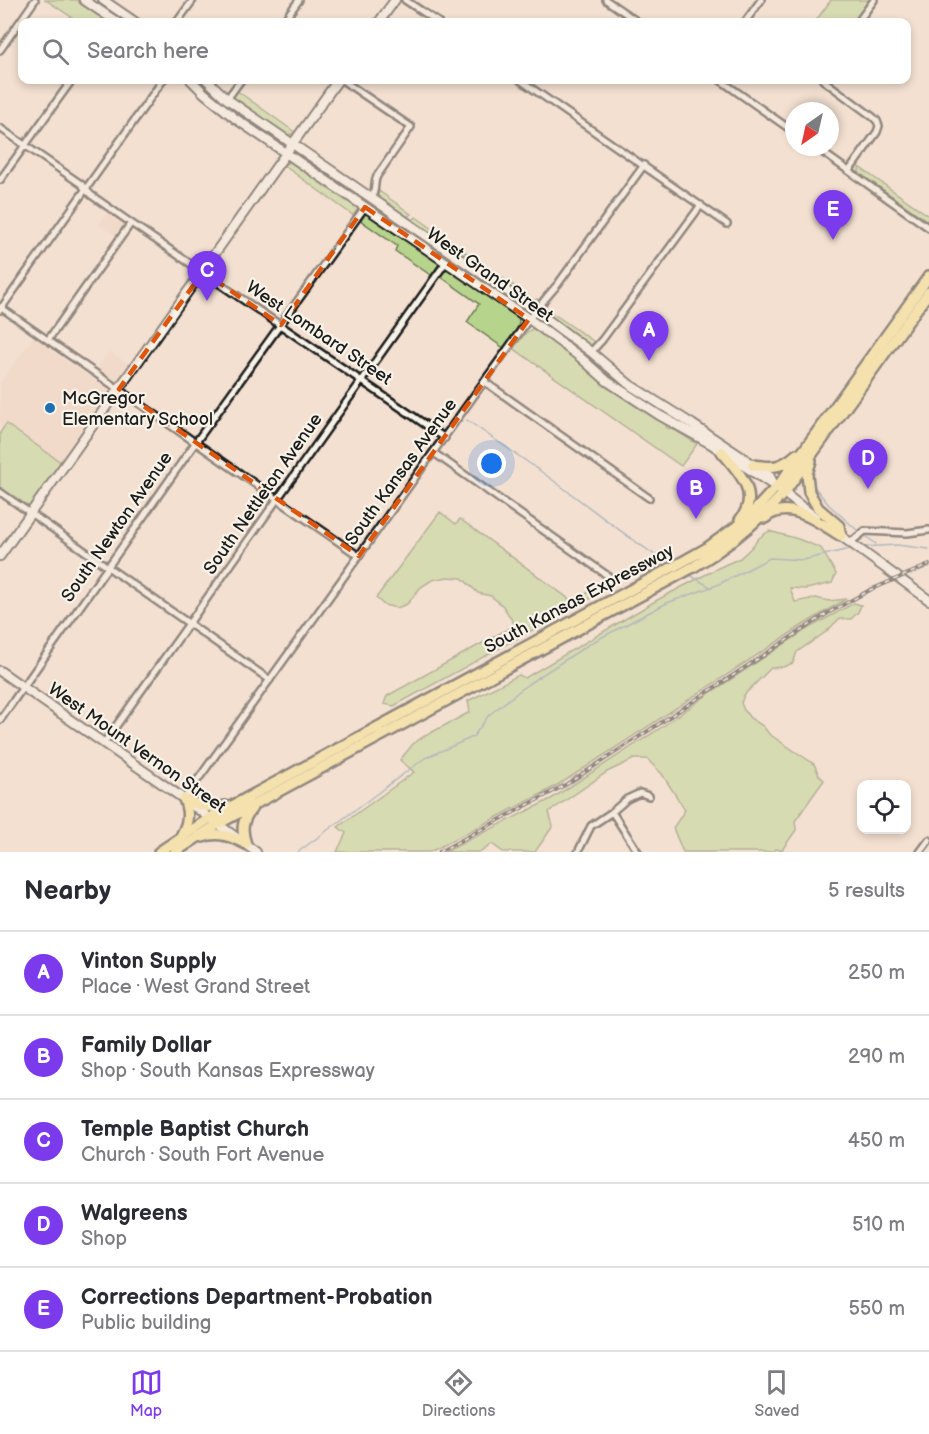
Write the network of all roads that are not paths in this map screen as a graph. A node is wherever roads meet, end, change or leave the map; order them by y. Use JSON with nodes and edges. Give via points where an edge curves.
{"nodes":[{"id":1,"x":36,"y":0,"type":"edge"},
{"id":2,"x":84,"y":0,"type":"edge"},
{"id":3,"x":103,"y":0,"type":"edge"},
{"id":4,"x":194,"y":0,"type":"edge"},
{"id":5,"x":299,"y":0,"type":"edge"},
{"id":6,"x":395,"y":0,"type":"edge"},
{"id":7,"x":405,"y":0,"type":"edge"},
{"id":8,"x":606,"y":0,"type":"edge"},
{"id":9,"x":761,"y":0,"type":"edge"},
{"id":10,"x":874,"y":0,"type":"edge"},
{"id":11,"x":112,"y":3,"type":"edge"},
{"id":12,"x":23,"y":18,"type":"edge"},
{"id":13,"x":109,"y":18,"type":"edge"},
{"id":14,"x":130,"y":18,"type":"edge"},
{"id":15,"x":180,"y":18,"type":"edge"},
{"id":16,"x":286,"y":18,"type":"edge"},
{"id":17,"x":382,"y":18,"type":"edge"},
{"id":18,"x":432,"y":18,"type":"edge"},
{"id":19,"x":632,"y":18,"type":"edge"},
{"id":20,"x":749,"y":18,"type":"edge"},
{"id":21,"x":861,"y":18,"type":"edge"},
{"id":22,"x":18,"y":25,"type":"edge"},
{"id":23,"x":0,"y":50,"type":"edge"},
{"id":24,"x":69,"y":84,"type":"edge"},
{"id":25,"x":160,"y":84,"type":"edge"},
{"id":26,"x":195,"y":84,"type":"edge"},
{"id":27,"x":211,"y":84,"type":"edge"},
{"id":28,"x":238,"y":84,"type":"edge"},
{"id":29,"x":337,"y":84,"type":"edge"},
{"id":30,"x":346,"y":84,"type":"edge"},
{"id":31,"x":526,"y":84,"type":"edge"},
{"id":32,"x":726,"y":84,"type":"edge"},
{"id":33,"x":829,"y":84,"type":"edge"},
{"id":34,"x":227,"y":99,"type":"junction"},
{"id":35,"x":785,"y":126,"type":"edge"},
{"id":36,"x":0,"y":128,"type":"edge"},
{"id":37,"x":292,"y":144,"type":"junction"},
{"id":38,"x":25,"y":145,"type":"junction"},
{"id":39,"x":286,"y":153,"type":"junction"},
{"id":40,"x":828,"y":156,"type":"edge"},
{"id":41,"x":644,"y":165,"type":"junction"},
{"id":42,"x":849,"y":171,"type":"junction"},
{"id":43,"x":0,"y":180,"type":"edge"},
{"id":44,"x":86,"y":190,"type":"junction"},
{"id":45,"x":371,"y":198,"type":"junction"},
{"id":46,"x":701,"y":205,"type":"junction"},
{"id":47,"x":365,"y":207,"type":"junction"},
{"id":48,"x":131,"y":223,"type":"junction"},
{"id":49,"x":728,"y":224,"type":"dead end"},
{"id":50,"x":929,"y":228,"type":"edge"},
{"id":51,"x":446,"y":262,"type":"junction"},
{"id":52,"x":203,"y":272,"type":"junction"},
{"id":53,"x":929,"y":276,"type":"edge"},
{"id":54,"x":929,"y":292,"type":"edge"},
{"id":55,"x":0,"y":308,"type":"edge"},
{"id":56,"x":536,"y":311,"type":"junction"},
{"id":57,"x":530,"y":319,"type":"junction"},
{"id":58,"x":281,"y":325,"type":"junction"},
{"id":59,"x":48,"y":340,"type":"junction"},
{"id":60,"x":591,"y":352,"type":"junction"},
{"id":61,"x":362,"y":380,"type":"junction"},
{"id":62,"x":485,"y":382,"type":"junction"},
{"id":63,"x":119,"y":388,"type":"junction"},
{"id":64,"x":445,"y":438,"type":"junction"},
{"id":65,"x":196,"y":442,"type":"junction"},
{"id":66,"x":813,"y":446,"type":"junction"},
{"id":67,"x":722,"y":452,"type":"junction"},
{"id":68,"x":434,"y":453,"type":"junction"},
{"id":69,"x":753,"y":465,"type":"junction"},
{"id":70,"x":780,"y":490,"type":"junction"},
{"id":71,"x":0,"y":492,"type":"edge"},
{"id":72,"x":649,"y":498,"type":"dead end"},
{"id":73,"x":278,"y":499,"type":"junction"},
{"id":74,"x":30,"y":514,"type":"junction"},
{"id":75,"x":929,"y":530,"type":"edge"},
{"id":76,"x":729,"y":532,"type":"junction"},
{"id":77,"x":739,"y":536,"type":"junction"},
{"id":78,"x":841,"y":536,"type":"junction"},
{"id":79,"x":852,"y":543,"type":"junction"},
{"id":80,"x":0,"y":556,"type":"edge"},
{"id":81,"x":359,"y":556,"type":"junction"},
{"id":82,"x":108,"y":568,"type":"junction"},
{"id":83,"x":611,"y":578,"type":"dead end"},
{"id":84,"x":929,"y":600,"type":"edge"},
{"id":85,"x":189,"y":624,"type":"junction"},
{"id":86,"x":0,"y":671,"type":"edge"},
{"id":87,"x":270,"y":680,"type":"junction"},
{"id":88,"x":23,"y":686,"type":"junction"},
{"id":89,"x":0,"y":720,"type":"edge"},
{"id":90,"x":104,"y":743,"type":"junction"},
{"id":91,"x":649,"y":796,"type":"dead end"},
{"id":92,"x":184,"y":799,"type":"junction"},
{"id":93,"x":243,"y":800,"type":"junction"},
{"id":94,"x":254,"y":805,"type":"junction"},
{"id":95,"x":612,"y":812,"type":"junction"},
{"id":96,"x":214,"y":821,"type":"junction"},
{"id":97,"x":181,"y":836,"type":"junction"},
{"id":98,"x":929,"y":840,"type":"edge"},
{"id":99,"x":246,"y":844,"type":"junction"},
{"id":100,"x":159,"y":852,"type":"edge"},
{"id":101,"x":175,"y":852,"type":"edge"},
{"id":102,"x":182,"y":852,"type":"edge"},
{"id":103,"x":256,"y":852,"type":"edge"},
{"id":104,"x":578,"y":852,"type":"edge"},
{"id":105,"x":638,"y":852,"type":"edge"},
{"id":106,"x":920,"y":852,"type":"edge"}],
"edges":[{"from":1,"to":12,"type":"street"},
{"from":2,"to":13,"type":"main road"},
{"from":3,"to":11,"type":"main road"},
{"from":4,"to":15,"type":"street"},
{"from":5,"to":16,"type":"street"},
{"from":6,"to":17,"type":"main road"},
{"from":7,"to":18,"type":"street"},
{"from":8,"to":19,"type":"street"},
{"from":9,"to":20,"type":"street"},
{"from":10,"to":21,"type":"street"},
{"from":11,"to":14,"type":"main road"},
{"from":22,"to":23,"type":"street"},
{"from":24,"to":38,"type":"street"},
{"from":25,"to":44,"type":"street"},
{"from":26,"to":39,"type":"main road","name":"West Grand Street","via":[[236,119]]},
{"from":27,"to":34,"type":"main road","name":"West Grand Street"},
{"from":28,"to":34,"type":"street"},
{"from":29,"to":37,"type":"main road"},
{"from":30,"to":45,"type":"street","via":[[411,127],[377,176]]},
{"from":31,"to":41,"type":"street"},
{"from":32,"to":35,"type":"street"},
{"from":33,"to":42,"type":"street","via":[[873,117],[879,126]]},
{"from":34,"to":37,"type":"main road","name":"West Grand Street"},
{"from":36,"to":38,"type":"street","name":"West Lombard Street"},
{"from":37,"to":39,"type":"main road"},
{"from":37,"to":45,"type":"main road","name":"West Grand Street"},
{"from":38,"to":43,"type":"street"},
{"from":38,"to":44,"type":"street","name":"West Lombard Street"},
{"from":39,"to":47,"type":"main road","name":"West Grand Street"},
{"from":39,"to":52,"type":"main road"},
{"from":40,"to":42,"type":"street"},
{"from":41,"to":46,"type":"street"},
{"from":41,"to":56,"type":"street","name":"South Kansas Avenue"},
{"from":42,"to":50,"type":"street"},
{"from":44,"to":48,"type":"street","name":"West Lombard Street"},
{"from":44,"to":55,"type":"street"},
{"from":45,"to":56,"type":"main road","name":"West Grand Street"},
{"from":46,"to":49,"type":"street"},
{"from":46,"to":60,"type":"street"},
{"from":47,"to":51,"type":"main road","name":"West Grand Street"},
{"from":47,"to":58,"type":"street","name":"South Newton Avenue"},
{"from":48,"to":52,"type":"street","name":"West Lombard Street"},
{"from":48,"to":59,"type":"street"},
{"from":51,"to":57,"type":"main road","name":"West Grand Street"},
{"from":51,"to":61,"type":"street","name":"South Nettleton Avenue"},
{"from":52,"to":58,"type":"street","name":"West Lombard Street"},
{"from":52,"to":63,"type":"main road"},
{"from":53,"to":66,"type":"main road","name":"South Kansas Expressway"},
{"from":54,"to":66,"type":"main road","name":"South Kansas Expressway"},
{"from":55,"to":59,"type":"street"},
{"from":56,"to":57,"type":"street","name":"South Kansas Avenue"},
{"from":56,"to":60,"type":"main road","name":"West Grand Street"},
{"from":57,"to":62,"type":"street","name":"South Kansas Avenue"},
{"from":57,"to":67,"type":"main road","name":"West Grand Street","via":[[607,381]]},
{"from":58,"to":61,"type":"street","name":"West Lombard Street"},
{"from":58,"to":65,"type":"street","name":"South Newton Avenue"},
{"from":59,"to":63,"type":"street"},
{"from":60,"to":69,"type":"main road","name":"West Grand Street","via":[[630,385]]},
{"from":61,"to":64,"type":"street","name":"West Lombard Street"},
{"from":61,"to":73,"type":"street","name":"South Nettleton Avenue"},
{"from":62,"to":64,"type":"street","name":"South Kansas Avenue"},
{"from":62,"to":72,"type":"street"},
{"from":63,"to":65,"type":"street"},
{"from":63,"to":74,"type":"main road"},
{"from":64,"to":68,"type":"street","name":"South Kansas Avenue"},
{"from":65,"to":73,"type":"street"},
{"from":65,"to":82,"type":"street","name":"South Newton Avenue"},
{"from":66,"to":69,"type":"main road","via":[[780,466]]},
{"from":66,"to":70,"type":"main road","name":"South Kansas Expressway"},
{"from":66,"to":78,"type":"main road","via":[[807,474],[809,492],[818,508],[839,526]]},
{"from":67,"to":70,"type":"main road","name":"West Grand Street"},
{"from":67,"to":76,"type":"main road","via":[[742,475],[748,492],[744,513]]},
{"from":68,"to":81,"type":"street","name":"South Kansas Avenue"},
{"from":68,"to":83,"type":"street"},
{"from":69,"to":70,"type":"main road","name":"West Grand Street","via":[[769,475]]},
{"from":70,"to":76,"type":"main road","name":"South Kansas Expressway"},
{"from":70,"to":77,"type":"main road","name":"South Kansas Expressway","via":[[759,519]]},
{"from":70,"to":78,"type":"main road","name":"West Grand Street"},
{"from":71,"to":74,"type":"street"},
{"from":73,"to":81,"type":"street"},
{"from":73,"to":85,"type":"street","name":"South Nettleton Avenue"},
{"from":74,"to":80,"type":"main road"},
{"from":74,"to":82,"type":"street"},
{"from":75,"to":79,"type":"street","via":[[865,531]]},
{"from":76,"to":93,"type":"main road","name":"South Kansas Expressway","via":[[684,561]]},
{"from":77,"to":78,"type":"main road","via":[[771,514],[790,510]]},
{"from":77,"to":94,"type":"main road","name":"South Kansas Expressway","via":[[695,566]]},
{"from":78,"to":79,"type":"main road","name":"West Grand Street"},
{"from":79,"to":84,"type":"main road","name":"West Grand Street"},
{"from":81,"to":87,"type":"street","name":"South Kansas Avenue"},
{"from":82,"to":85,"type":"street"},
{"from":82,"to":88,"type":"street","name":"South Newton Avenue"},
{"from":85,"to":87,"type":"street"},
{"from":85,"to":90,"type":"street","name":"South Nettleton Avenue"},
{"from":86,"to":88,"type":"main road","name":"West Mount Vernon Street"},
{"from":87,"to":92,"type":"street","name":"South Kansas Avenue"},
{"from":88,"to":89,"type":"street","name":"South Newton Avenue"},
{"from":88,"to":90,"type":"main road","name":"West Mount Vernon Street"},
{"from":90,"to":92,"type":"main road","name":"West Mount Vernon Street"},
{"from":91,"to":95,"type":"street","via":[[640,793],[627,798]]},
{"from":92,"to":93,"type":"main road","via":[[214,808]]},
{"from":92,"to":96,"type":"main road","name":"West Mount Vernon Street"},
{"from":92,"to":97,"type":"main road","via":[[189,815]]},
{"from":93,"to":96,"type":"main road","name":"South Kansas Expressway"},
{"from":94,"to":96,"type":"main road","name":"South Kansas Expressway"},
{"from":94,"to":99,"type":"main road","via":[[244,821]]},
{"from":95,"to":104,"type":"street","via":[[591,826]]},
{"from":95,"to":105,"type":"street"},
{"from":96,"to":97,"type":"main road","name":"South Kansas Expressway"},
{"from":96,"to":99,"type":"main road","name":"West Mount Vernon Street"},
{"from":96,"to":101,"type":"main road","name":"South Kansas Expressway"},
{"from":97,"to":100,"type":"main road","name":"South Kansas Expressway"},
{"from":98,"to":106,"type":"street"},
{"from":99,"to":102,"type":"main road","via":[[212,835]]},
{"from":99,"to":103,"type":"main road","name":"West Mount Vernon Street"}]}
